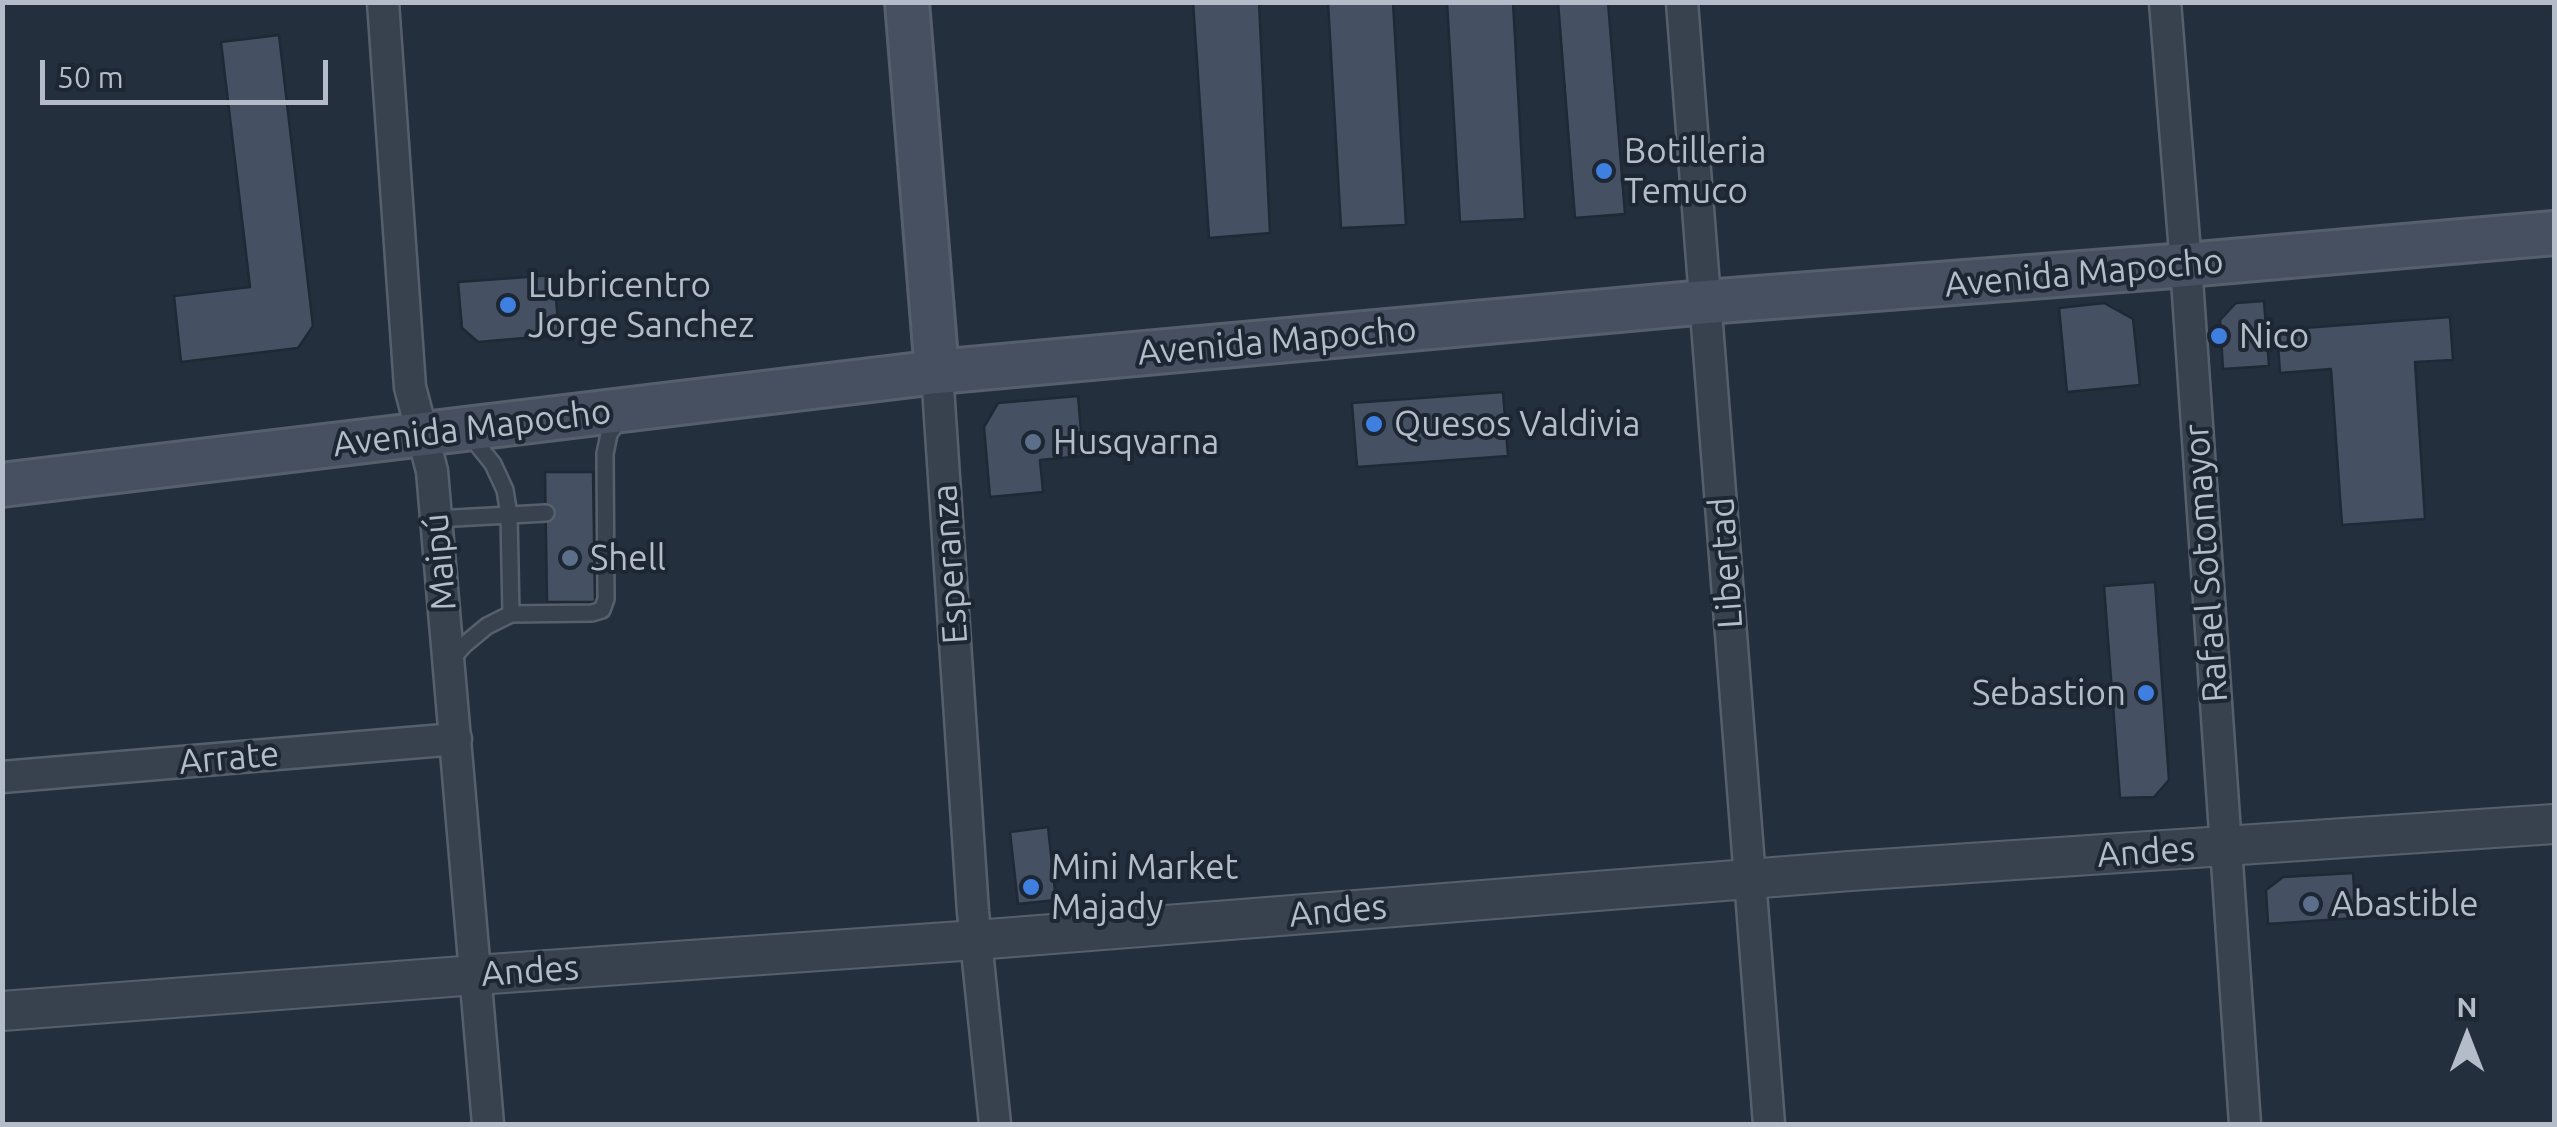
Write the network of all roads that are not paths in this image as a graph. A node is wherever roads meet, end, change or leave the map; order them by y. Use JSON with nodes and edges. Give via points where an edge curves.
{"nodes":[{"id":1,"x":383,"y":2,"type":"edge"},
{"id":2,"x":908,"y":2,"type":"edge"},
{"id":3,"x":1682,"y":2,"type":"edge"},
{"id":4,"x":2165,"y":2,"type":"edge"},
{"id":5,"x":2554,"y":233,"type":"edge"},
{"id":6,"x":2186,"y":265,"type":"junction"},
{"id":7,"x":1706,"y":302,"type":"junction"},
{"id":8,"x":938,"y":372,"type":"junction"},
{"id":9,"x":631,"y":409,"type":"junction"},
{"id":10,"x":465,"y":429,"type":"junction"},
{"id":11,"x":422,"y":435,"type":"junction"},
{"id":12,"x":2,"y":484,"type":"edge"},
{"id":13,"x":546,"y":514,"type":"dead end"},
{"id":14,"x":510,"y":515,"type":"junction"},
{"id":15,"x":436,"y":518,"type":"junction"},
{"id":16,"x":510,"y":614,"type":"junction"},
{"id":17,"x":449,"y":663,"type":"junction"},
{"id":18,"x":456,"y":739,"type":"junction"},
{"id":19,"x":2,"y":777,"type":"edge"},
{"id":20,"x":2554,"y":824,"type":"edge"},
{"id":21,"x":2226,"y":847,"type":"junction"},
{"id":22,"x":1749,"y":878,"type":"junction"},
{"id":23,"x":976,"y":940,"type":"junction"},
{"id":24,"x":476,"y":974,"type":"junction"},
{"id":25,"x":2,"y":1012,"type":"edge"},
{"id":26,"x":488,"y":1124,"type":"edge"},
{"id":27,"x":995,"y":1124,"type":"edge"},
{"id":28,"x":1769,"y":1124,"type":"edge"},
{"id":29,"x":2245,"y":1124,"type":"edge"}],
"edges":[{"from":1,"to":11,"type":"street","name":"Maipú","via":[[410,387]]},
{"from":2,"to":8,"type":"main road","name":"Esperanza"},
{"from":3,"to":7,"type":"street","name":"Libertad"},
{"from":4,"to":6,"type":"street","name":"Rafael Sotomayor"},
{"from":5,"to":6,"type":"main road","name":"Avenida Mapocho"},
{"from":6,"to":7,"type":"main road","name":"Avenida Mapocho"},
{"from":6,"to":21,"type":"street","name":"Rafael Sotomayor"},
{"from":7,"to":8,"type":"main road","name":"Avenida Mapocho"},
{"from":7,"to":22,"type":"street","name":"Libertad"},
{"from":8,"to":9,"type":"main road","name":"Avenida Mapocho"},
{"from":8,"to":23,"type":"street","name":"Esperanza"},
{"from":9,"to":10,"type":"main road","name":"Avenida Mapocho"},
{"from":9,"to":16,"type":"lane","via":[[609,434],[605,454],[602,610]]},
{"from":10,"to":11,"type":"main road","name":"Avenida Mapocho"},
{"from":10,"to":14,"type":"lane","via":[[493,464]]},
{"from":11,"to":12,"type":"main road","name":"Avenida Mapocho"},
{"from":11,"to":15,"type":"street","name":"Maipú"},
{"from":13,"to":14,"type":"lane"},
{"from":14,"to":15,"type":"lane"},
{"from":14,"to":16,"type":"lane"},
{"from":15,"to":17,"type":"street","name":"Maipú"},
{"from":16,"to":17,"type":"lane"},
{"from":17,"to":18,"type":"street","name":"Maipú"},
{"from":18,"to":19,"type":"street","name":"Arrate"},
{"from":18,"to":24,"type":"street","name":"Maipú"},
{"from":20,"to":21,"type":"street","name":"Andes"},
{"from":21,"to":22,"type":"street","name":"Andes"},
{"from":21,"to":29,"type":"street","name":"Rafael Sotomayor"},
{"from":22,"to":23,"type":"street","name":"Andes"},
{"from":22,"to":28,"type":"street","name":"Libertad"},
{"from":23,"to":24,"type":"street","name":"Andes"},
{"from":23,"to":27,"type":"street","name":"Esperanza"},
{"from":24,"to":25,"type":"street","name":"Andes"},
{"from":24,"to":26,"type":"street","name":"Maipú"}]}
